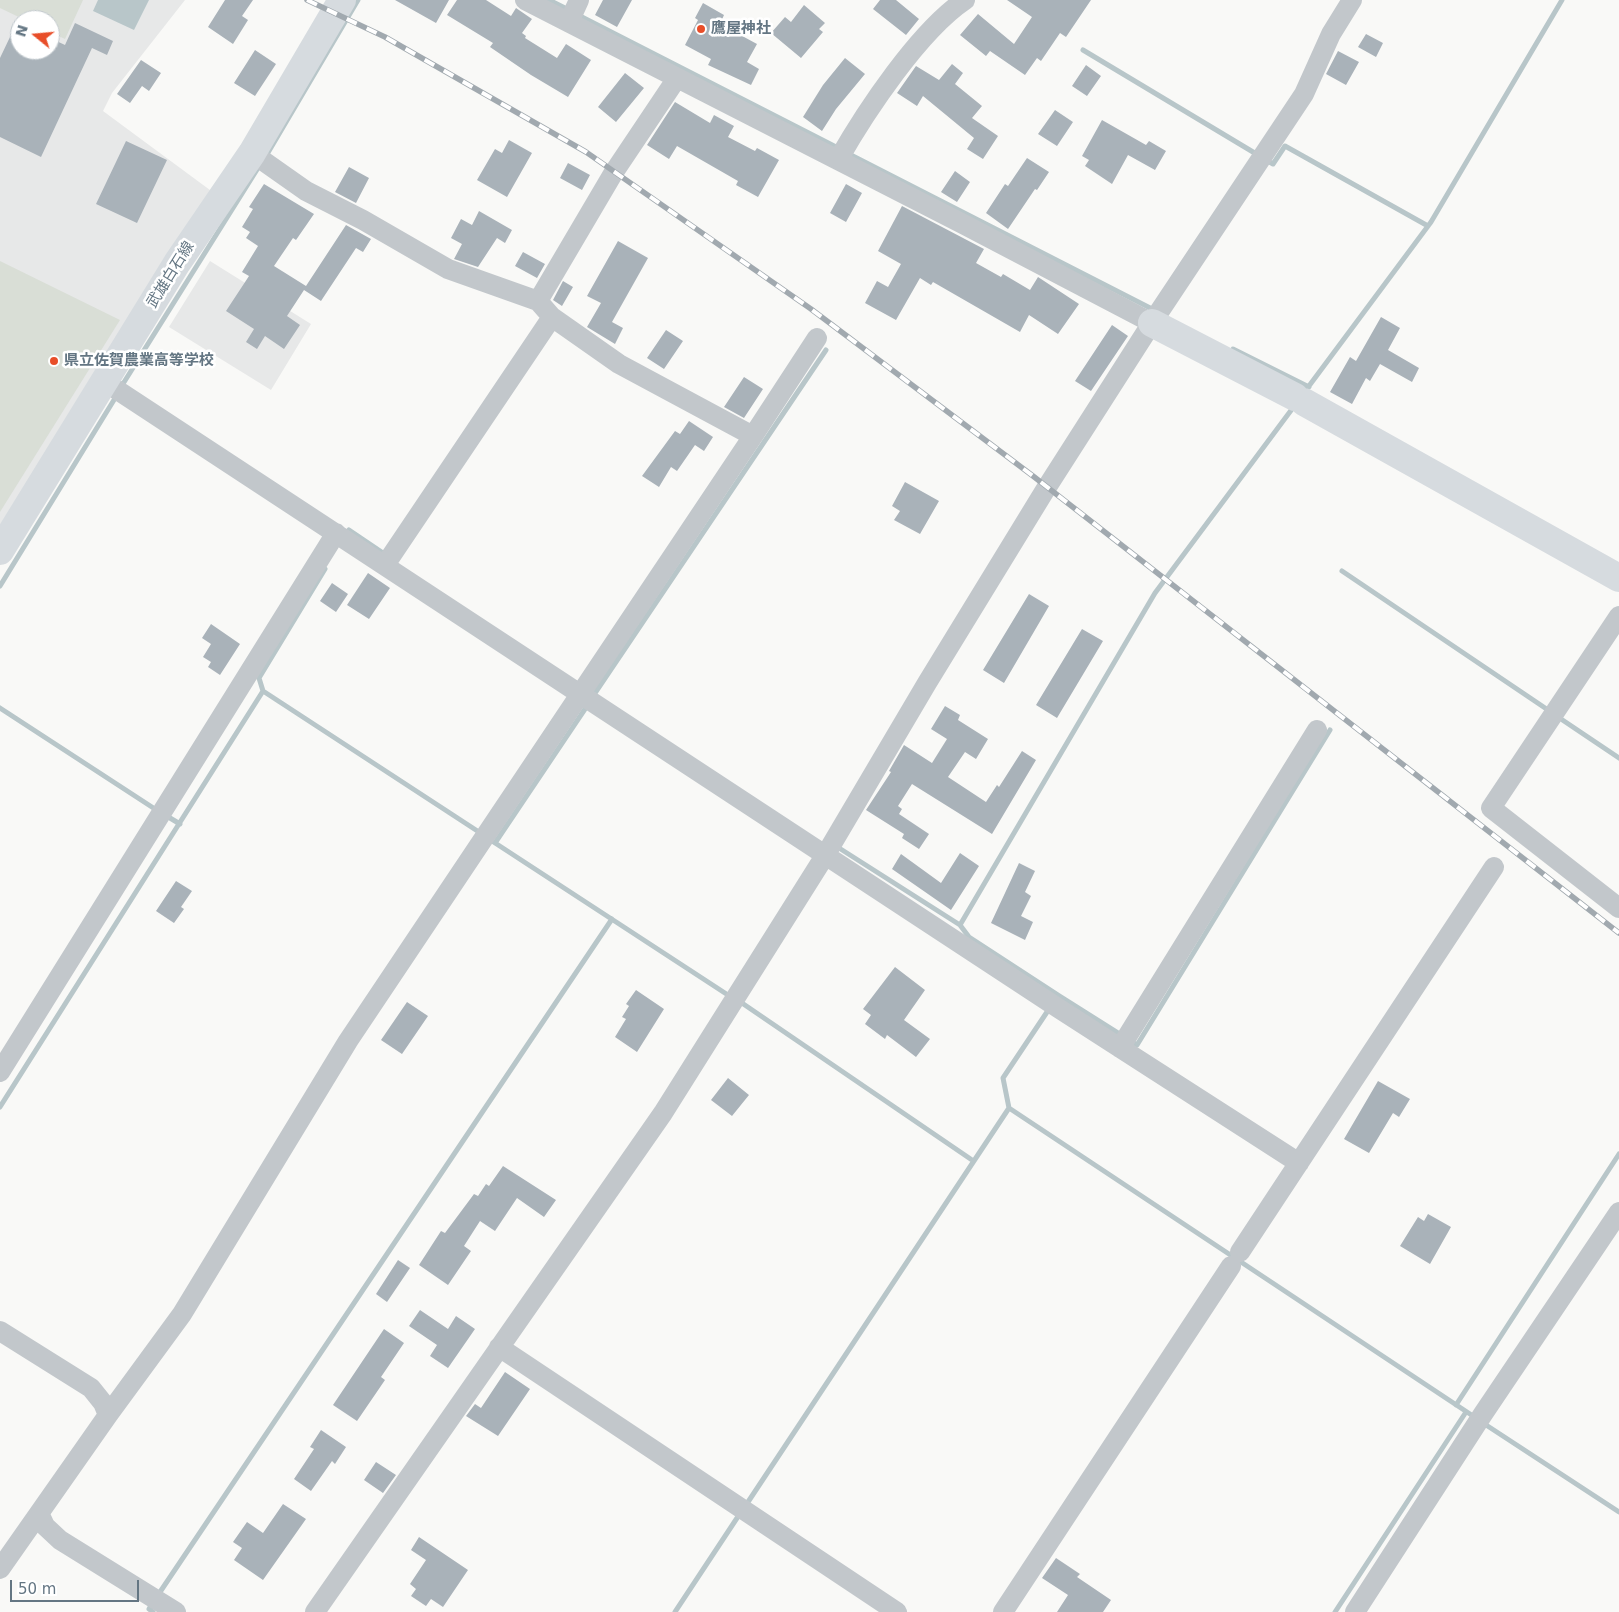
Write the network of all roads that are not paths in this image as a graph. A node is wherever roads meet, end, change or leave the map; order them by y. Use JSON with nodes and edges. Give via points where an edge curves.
{"nodes":[{"id":1,"x":342,"y":0,"type":"edge"},
{"id":2,"x":525,"y":0,"type":"edge"},
{"id":3,"x":965,"y":0,"type":"edge"},
{"id":4,"x":1352,"y":0,"type":"edge"},
{"id":5,"x":574,"y":12,"type":"edge"},
{"id":6,"x":677,"y":78,"type":"junction"},
{"id":7,"x":841,"y":155,"type":"junction"},
{"id":8,"x":260,"y":158,"type":"junction"},
{"id":9,"x":538,"y":301,"type":"junction"},
{"id":10,"x":1157,"y":315,"type":"junction"},
{"id":11,"x":552,"y":317,"type":"junction"},
{"id":12,"x":817,"y":338,"type":"dead end"},
{"id":13,"x":114,"y":388,"type":"junction"},
{"id":14,"x":753,"y":436,"type":"junction"},
{"id":15,"x":341,"y":536,"type":"junction"},
{"id":16,"x":0,"y":551,"type":"edge"},
{"id":17,"x":389,"y":560,"type":"junction"},
{"id":18,"x":1619,"y":578,"type":"edge"},
{"id":19,"x":1619,"y":616,"type":"edge"},
{"id":20,"x":587,"y":698,"type":"junction"},
{"id":21,"x":1317,"y":730,"type":"dead end"},
{"id":22,"x":826,"y":854,"type":"junction"},
{"id":23,"x":1494,"y":867,"type":"dead end"},
{"id":24,"x":1619,"y":908,"type":"edge"},
{"id":25,"x":1124,"y":1041,"type":"junction"},
{"id":26,"x":0,"y":1072,"type":"edge"},
{"id":27,"x":1299,"y":1164,"type":"junction"},
{"id":28,"x":1619,"y":1212,"type":"edge"},
{"id":29,"x":0,"y":1331,"type":"edge"},
{"id":30,"x":498,"y":1347,"type":"junction"},
{"id":31,"x":108,"y":1415,"type":"junction"},
{"id":32,"x":39,"y":1513,"type":"junction"},
{"id":33,"x":0,"y":1569,"type":"edge"},
{"id":34,"x":162,"y":1603,"type":"edge"},
{"id":35,"x":315,"y":1612,"type":"edge"},
{"id":36,"x":897,"y":1612,"type":"edge"},
{"id":37,"x":1003,"y":1612,"type":"edge"},
{"id":38,"x":1355,"y":1612,"type":"edge"}],
"edges":[{"from":1,"to":8,"type":"main road","name":"武雄白石線"},
{"from":2,"to":5,"type":"street"},
{"from":3,"to":7,"type":"street","via":[[947,12],[925,36]]},
{"from":4,"to":10,"type":"street","via":[[1331,34],[1304,94]]},
{"from":5,"to":6,"type":"street"},
{"from":6,"to":7,"type":"street"},
{"from":6,"to":9,"type":"street","via":[[614,172]]},
{"from":7,"to":10,"type":"street"},
{"from":8,"to":9,"type":"street","via":[[306,191],[448,270]]},
{"from":8,"to":13,"type":"main road","name":"武雄白石線","via":[[177,263]]},
{"from":9,"to":11,"type":"street"},
{"from":10,"to":18,"type":"main road"},
{"from":10,"to":22,"type":"street","via":[[932,674]]},
{"from":11,"to":14,"type":"street","via":[[619,364]]},
{"from":11,"to":17,"type":"street"},
{"from":12,"to":14,"type":"street"},
{"from":13,"to":15,"type":"street"},
{"from":13,"to":16,"type":"main road","name":"武雄白石線"},
{"from":14,"to":20,"type":"street"},
{"from":15,"to":17,"type":"street"},
{"from":15,"to":26,"type":"street"},
{"from":17,"to":20,"type":"street"},
{"from":19,"to":24,"type":"street","via":[[1491,808]]},
{"from":20,"to":22,"type":"street"},
{"from":20,"to":31,"type":"street","via":[[486,836],[348,1041],[182,1314]]},
{"from":21,"to":25,"type":"street"},
{"from":22,"to":25,"type":"street","via":[[1052,1004]]},
{"from":22,"to":30,"type":"street","via":[[663,1113]]},
{"from":23,"to":27,"type":"street"},
{"from":25,"to":27,"type":"street"},
{"from":27,"to":37,"type":"street"},
{"from":28,"to":38,"type":"street"},
{"from":29,"to":31,"type":"street","via":[[91,1388]]},
{"from":30,"to":35,"type":"street"},
{"from":30,"to":36,"type":"street"},
{"from":31,"to":32,"type":"street"},
{"from":32,"to":33,"type":"street"},
{"from":32,"to":34,"type":"street","via":[[45,1526],[60,1540]]}]}
